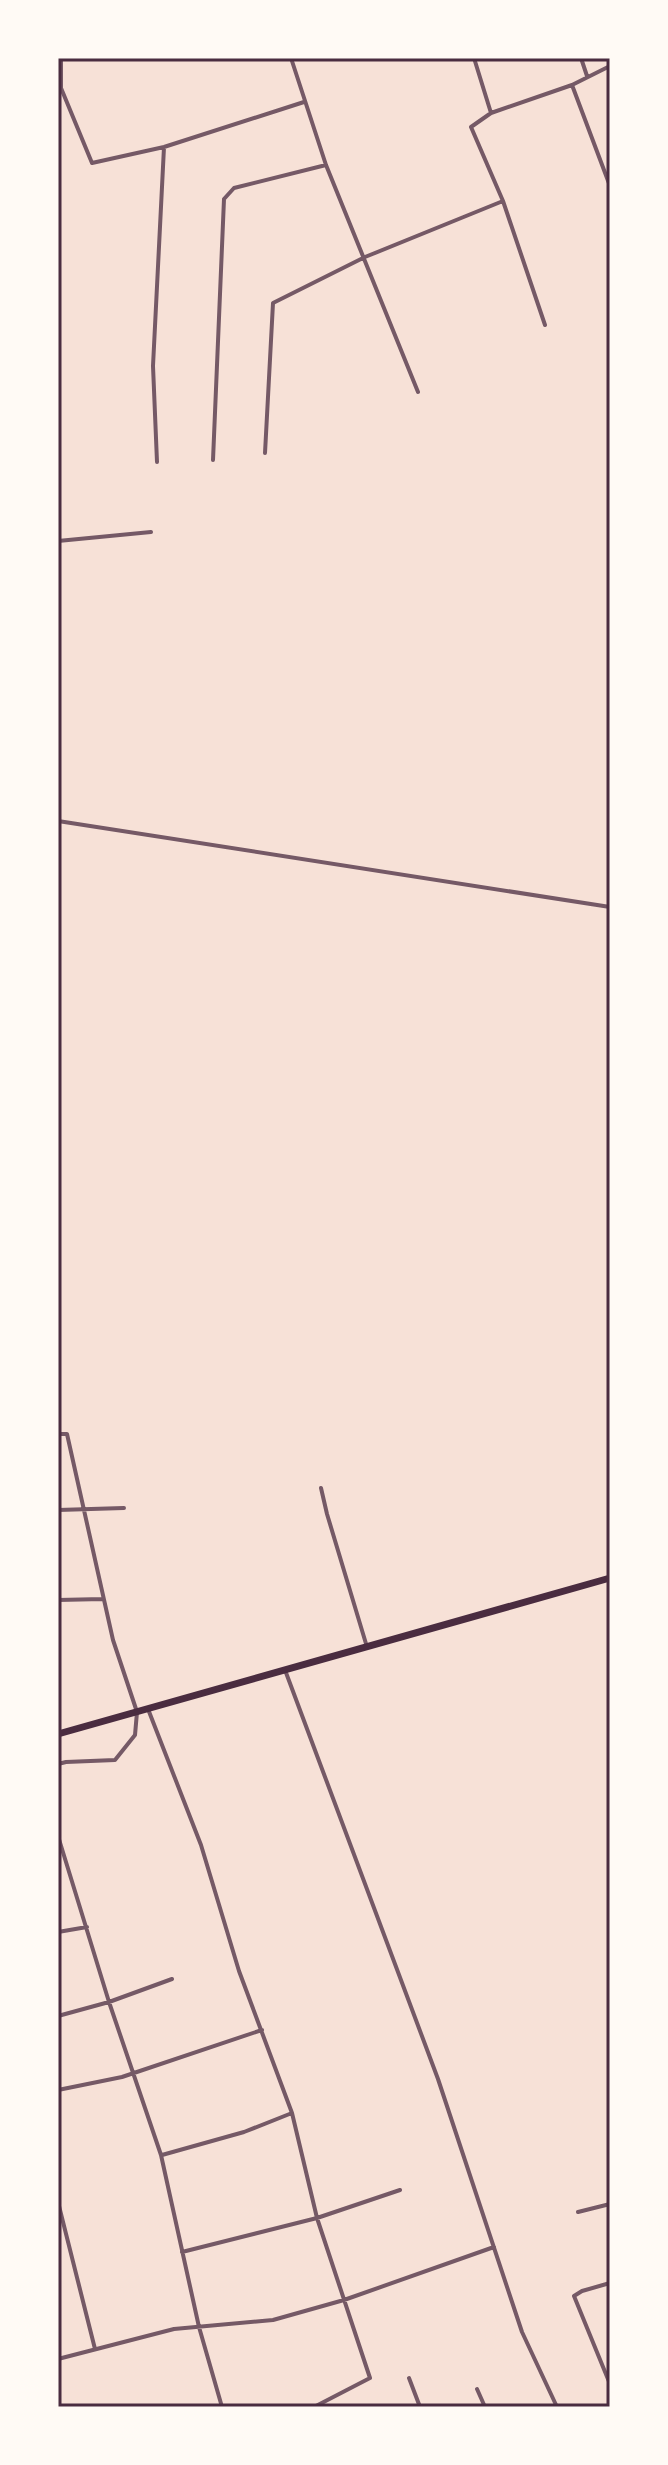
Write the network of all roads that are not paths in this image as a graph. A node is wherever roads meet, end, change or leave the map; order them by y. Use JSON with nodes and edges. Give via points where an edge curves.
{"nodes":[{"id":1,"x":61,"y":58,"type":"edge"},
{"id":2,"x":291,"y":58,"type":"edge"},
{"id":3,"x":474,"y":58,"type":"edge"},
{"id":4,"x":581,"y":58,"type":"edge"},
{"id":5,"x":610,"y":66,"type":"edge"},
{"id":6,"x":587,"y":76,"type":"junction"},
{"id":7,"x":572,"y":85,"type":"junction"},
{"id":8,"x":59,"y":88,"type":"edge"},
{"id":9,"x":305,"y":102,"type":"junction"},
{"id":10,"x":491,"y":113,"type":"junction"},
{"id":11,"x":164,"y":147,"type":"junction"},
{"id":12,"x":326,"y":165,"type":"junction"},
{"id":13,"x":610,"y":186,"type":"edge"},
{"id":14,"x":503,"y":201,"type":"junction"},
{"id":15,"x":365,"y":257,"type":"junction"},
{"id":16,"x":545,"y":325,"type":"dead end"},
{"id":17,"x":418,"y":392,"type":"dead end"},
{"id":18,"x":265,"y":453,"type":"dead end"},
{"id":19,"x":213,"y":460,"type":"dead end"},
{"id":20,"x":157,"y":462,"type":"dead end"},
{"id":21,"x":151,"y":532,"type":"dead end"},
{"id":22,"x":58,"y":541,"type":"edge"},
{"id":23,"x":58,"y":821,"type":"edge"},
{"id":24,"x":610,"y":907,"type":"edge"},
{"id":25,"x":58,"y":1434,"type":"edge"},
{"id":26,"x":321,"y":1488,"type":"dead end"},
{"id":27,"x":124,"y":1508,"type":"dead end"},
{"id":28,"x":82,"y":1509,"type":"junction"},
{"id":29,"x":58,"y":1510,"type":"edge"},
{"id":30,"x":610,"y":1578,"type":"edge"},
{"id":31,"x":103,"y":1599,"type":"junction"},
{"id":32,"x":58,"y":1600,"type":"edge"},
{"id":33,"x":367,"y":1647,"type":"junction"},
{"id":34,"x":285,"y":1670,"type":"junction"},
{"id":35,"x":148,"y":1709,"type":"junction"},
{"id":36,"x":137,"y":1712,"type":"junction"},
{"id":37,"x":58,"y":1734,"type":"edge"},
{"id":38,"x":58,"y":1764,"type":"edge"},
{"id":39,"x":58,"y":1836,"type":"edge"},
{"id":40,"x":87,"y":1927,"type":"junction"},
{"id":41,"x":58,"y":1932,"type":"edge"},
{"id":42,"x":172,"y":1979,"type":"dead end"},
{"id":43,"x":109,"y":2002,"type":"junction"},
{"id":44,"x":58,"y":2016,"type":"edge"},
{"id":45,"x":262,"y":2030,"type":"junction"},
{"id":46,"x":135,"y":2073,"type":"junction"},
{"id":47,"x":58,"y":2090,"type":"edge"},
{"id":48,"x":292,"y":2113,"type":"junction"},
{"id":49,"x":161,"y":2155,"type":"junction"},
{"id":50,"x":400,"y":2190,"type":"dead end"},
{"id":51,"x":58,"y":2202,"type":"edge"},
{"id":52,"x":610,"y":2204,"type":"edge"},
{"id":53,"x":578,"y":2212,"type":"dead end"},
{"id":54,"x":317,"y":2218,"type":"junction"},
{"id":55,"x":494,"y":2247,"type":"junction"},
{"id":56,"x":182,"y":2252,"type":"junction"},
{"id":57,"x":610,"y":2283,"type":"edge"},
{"id":58,"x":344,"y":2300,"type":"junction"},
{"id":59,"x":199,"y":2327,"type":"junction"},
{"id":60,"x":95,"y":2349,"type":"junction"},
{"id":61,"x":58,"y":2359,"type":"edge"},
{"id":62,"x":409,"y":2378,"type":"dead end"},
{"id":63,"x":610,"y":2384,"type":"edge"},
{"id":64,"x":477,"y":2389,"type":"dead end"},
{"id":65,"x":222,"y":2407,"type":"edge"},
{"id":66,"x":314,"y":2407,"type":"edge"},
{"id":67,"x":420,"y":2407,"type":"edge"},
{"id":68,"x":485,"y":2407,"type":"edge"},
{"id":69,"x":557,"y":2407,"type":"edge"}],
"edges":[{"from":1,"to":8,"type":"street"},
{"from":2,"to":9,"type":"street"},
{"from":3,"to":10,"type":"street"},
{"from":4,"to":6,"type":"street"},
{"from":5,"to":6,"type":"street"},
{"from":6,"to":7,"type":"street"},
{"from":7,"to":10,"type":"street"},
{"from":7,"to":13,"type":"street"},
{"from":8,"to":11,"type":"street","via":[[92,163]]},
{"from":9,"to":11,"type":"street"},
{"from":9,"to":12,"type":"street"},
{"from":10,"to":14,"type":"street","via":[[471,127]]},
{"from":11,"to":20,"type":"street","via":[[153,366]]},
{"from":12,"to":15,"type":"street"},
{"from":12,"to":19,"type":"street","via":[[234,188],[224,199]]},
{"from":14,"to":15,"type":"street"},
{"from":14,"to":16,"type":"street"},
{"from":15,"to":17,"type":"street"},
{"from":15,"to":18,"type":"street","via":[[273,303]]},
{"from":21,"to":22,"type":"street"},
{"from":23,"to":24,"type":"street"},
{"from":25,"to":28,"type":"street","via":[[67,1434]]},
{"from":26,"to":33,"type":"street"},
{"from":27,"to":28,"type":"street"},
{"from":28,"to":29,"type":"street"},
{"from":28,"to":31,"type":"street"},
{"from":30,"to":33,"type":"highway"},
{"from":31,"to":32,"type":"street"},
{"from":31,"to":36,"type":"street"},
{"from":33,"to":34,"type":"highway"},
{"from":34,"to":35,"type":"highway"},
{"from":34,"to":55,"type":"street","via":[[438,2079]]},
{"from":35,"to":36,"type":"highway"},
{"from":35,"to":45,"type":"street","via":[[201,1845]]},
{"from":36,"to":37,"type":"highway"},
{"from":36,"to":38,"type":"street","via":[[135,1735],[115,1760]]},
{"from":39,"to":40,"type":"street"},
{"from":40,"to":41,"type":"street"},
{"from":40,"to":43,"type":"street"},
{"from":42,"to":43,"type":"street"},
{"from":43,"to":44,"type":"street"},
{"from":43,"to":46,"type":"street"},
{"from":45,"to":46,"type":"street"},
{"from":45,"to":48,"type":"street"},
{"from":46,"to":47,"type":"street"},
{"from":46,"to":49,"type":"street"},
{"from":48,"to":49,"type":"street"},
{"from":48,"to":54,"type":"street"},
{"from":49,"to":56,"type":"street"},
{"from":50,"to":54,"type":"street"},
{"from":51,"to":60,"type":"street"},
{"from":52,"to":53,"type":"street"},
{"from":54,"to":56,"type":"street"},
{"from":54,"to":58,"type":"street"},
{"from":55,"to":58,"type":"street"},
{"from":55,"to":69,"type":"street","via":[[522,2332]]},
{"from":56,"to":59,"type":"street"},
{"from":57,"to":63,"type":"street","via":[[574,2296]]},
{"from":58,"to":59,"type":"street","via":[[273,2320]]},
{"from":58,"to":66,"type":"street","via":[[370,2378]]},
{"from":59,"to":60,"type":"street"},
{"from":59,"to":65,"type":"street"},
{"from":60,"to":61,"type":"street"},
{"from":62,"to":67,"type":"street"},
{"from":64,"to":68,"type":"street"}]}
